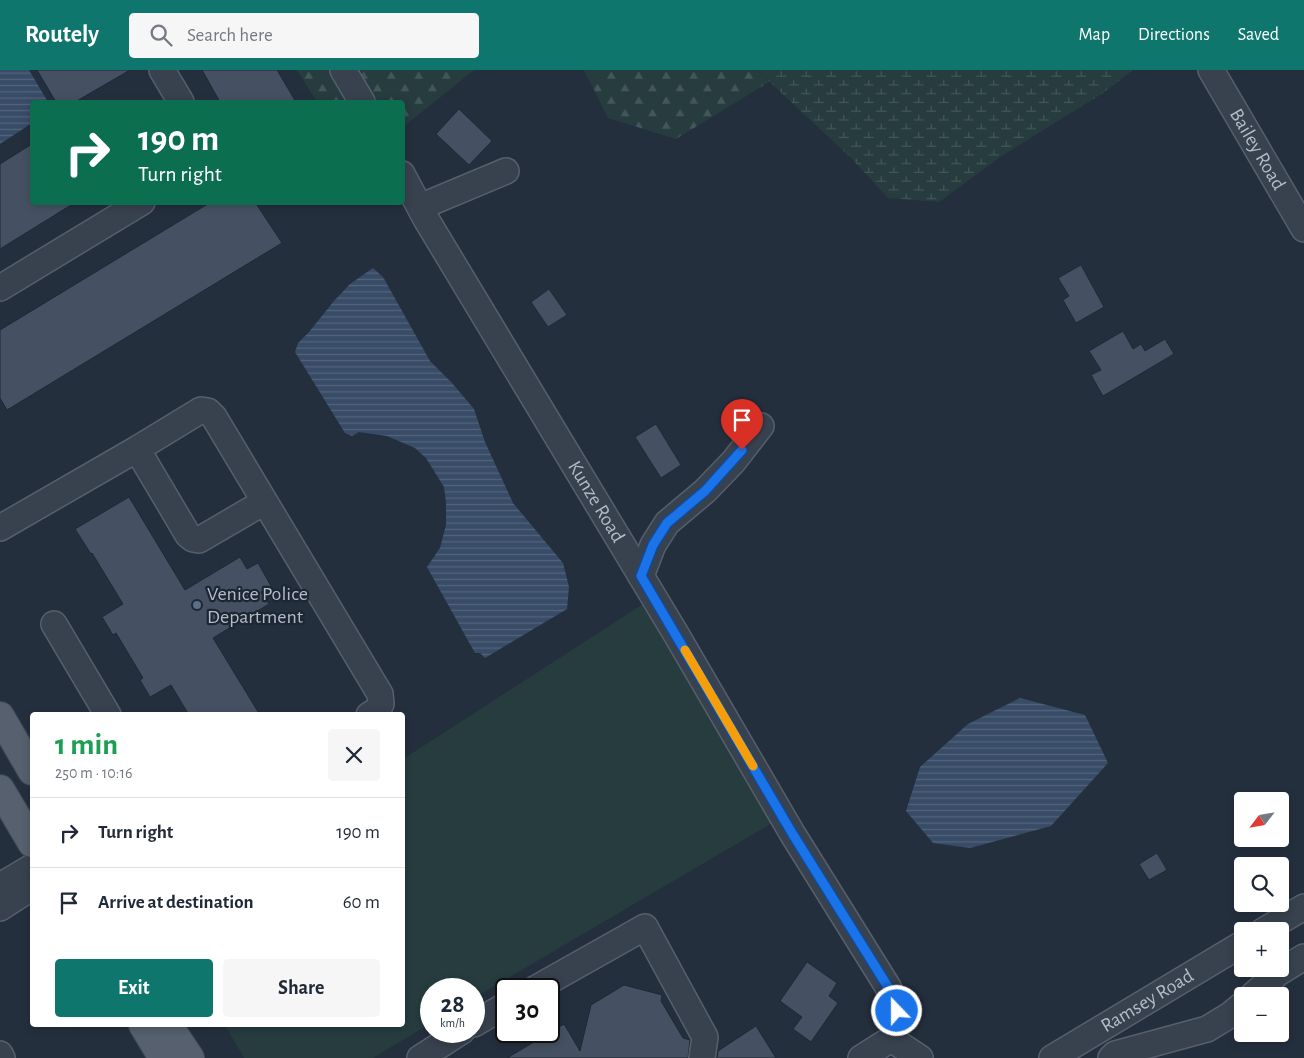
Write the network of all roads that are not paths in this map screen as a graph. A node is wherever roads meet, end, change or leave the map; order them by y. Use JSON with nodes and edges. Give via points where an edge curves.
{"nodes":[{"id":1,"x":162,"y":70,"type":"edge"},
{"id":2,"x":343,"y":70,"type":"edge"},
{"id":3,"x":1211,"y":70,"type":"edge"},
{"id":4,"x":180,"y":100,"type":"edge"},
{"id":5,"x":361,"y":100,"type":"edge"},
{"id":6,"x":506,"y":170,"type":"dead end"},
{"id":7,"x":405,"y":180,"type":"edge"},
{"id":8,"x":137,"y":205,"type":"edge"},
{"id":9,"x":420,"y":207,"type":"junction"},
{"id":10,"x":1304,"y":229,"type":"edge"},
{"id":11,"x":0,"y":288,"type":"edge"},
{"id":12,"x":761,"y":426,"type":"dead end"},
{"id":13,"x":136,"y":449,"type":"junction"},
{"id":14,"x":264,"y":502,"type":"junction"},
{"id":15,"x":0,"y":528,"type":"edge"},
{"id":16,"x":641,"y":576,"type":"junction"},
{"id":17,"x":54,"y":624,"type":"dead end"},
{"id":18,"x":106,"y":712,"type":"edge"},
{"id":19,"x":374,"y":712,"type":"edge"},
{"id":20,"x":0,"y":716,"type":"edge"},
{"id":21,"x":30,"y":768,"type":"edge"},
{"id":22,"x":0,"y":789,"type":"edge"},
{"id":23,"x":30,"y":840,"type":"edge"},
{"id":24,"x":30,"y":868,"type":"edge"},
{"id":25,"x":0,"y":886,"type":"edge"},
{"id":26,"x":30,"y":891,"type":"edge"},
{"id":27,"x":1304,"y":907,"type":"edge"},
{"id":28,"x":0,"y":908,"type":"edge"},
{"id":29,"x":1278,"y":922,"type":"edge"},
{"id":30,"x":1234,"y":949,"type":"edge"},
{"id":31,"x":1304,"y":957,"type":"edge"},
{"id":32,"x":554,"y":978,"type":"edge"},
{"id":33,"x":1262,"y":987,"type":"edge"},
{"id":34,"x":1234,"y":1012,"type":"edge"},
{"id":35,"x":144,"y":1027,"type":"edge"},
{"id":36,"x":169,"y":1027,"type":"edge"},
{"id":37,"x":187,"y":1027,"type":"edge"},
{"id":38,"x":891,"y":1039,"type":"junction"},
{"id":39,"x":443,"y":1043,"type":"edge"},
{"id":40,"x":0,"y":1054,"type":"edge"},
{"id":41,"x":2,"y":1058,"type":"edge"},
{"id":42,"x":163,"y":1058,"type":"edge"},
{"id":43,"x":190,"y":1058,"type":"edge"},
{"id":44,"x":206,"y":1058,"type":"edge"},
{"id":45,"x":420,"y":1058,"type":"edge"},
{"id":46,"x":702,"y":1058,"type":"edge"},
{"id":47,"x":861,"y":1058,"type":"edge"},
{"id":48,"x":920,"y":1058,"type":"edge"},
{"id":49,"x":1052,"y":1058,"type":"edge"},
{"id":50,"x":1112,"y":1058,"type":"edge"}],
"edges":[{"from":1,"to":4,"type":"street"},
{"from":2,"to":5,"type":"street"},
{"from":3,"to":10,"type":"street","name":"Bailey Road"},
{"from":6,"to":9,"type":"street"},
{"from":7,"to":9,"type":"street","name":"Kunze Road"},
{"from":8,"to":11,"type":"street"},
{"from":9,"to":16,"type":"street","name":"Kunze Road"},
{"from":12,"to":16,"type":"street","via":[[705,491],[667,523],[653,545]]},
{"from":13,"to":14,"type":"street","via":[[193,539],[199,540]]},
{"from":13,"to":14,"type":"street","via":[[201,410],[208,411]]},
{"from":13,"to":15,"type":"street"},
{"from":14,"to":19,"type":"street","via":[[380,694],[381,704]]},
{"from":16,"to":38,"type":"street","name":"Kunze Road","via":[[792,833],[888,987],[895,1001],[898,1022]]},
{"from":17,"to":18,"type":"street"},
{"from":20,"to":21,"type":"main road"},
{"from":22,"to":23,"type":"main road"},
{"from":24,"to":25,"type":"street"},
{"from":26,"to":28,"type":"street"},
{"from":27,"to":29,"type":"street"},
{"from":30,"to":49,"type":"street","name":"Ramsey Road"},
{"from":31,"to":33,"type":"street"},
{"from":32,"to":46,"type":"street","via":[[644,927],[705,1037]]},
{"from":34,"to":50,"type":"street","via":[[1207,1029],[1115,1054]]},
{"from":35,"to":42,"type":"main road"},
{"from":36,"to":43,"type":"main road"},
{"from":37,"to":44,"type":"main road"},
{"from":38,"to":47,"type":"street"},
{"from":38,"to":48,"type":"street"},
{"from":39,"to":45,"type":"street"},
{"from":40,"to":41,"type":"street"}]}
